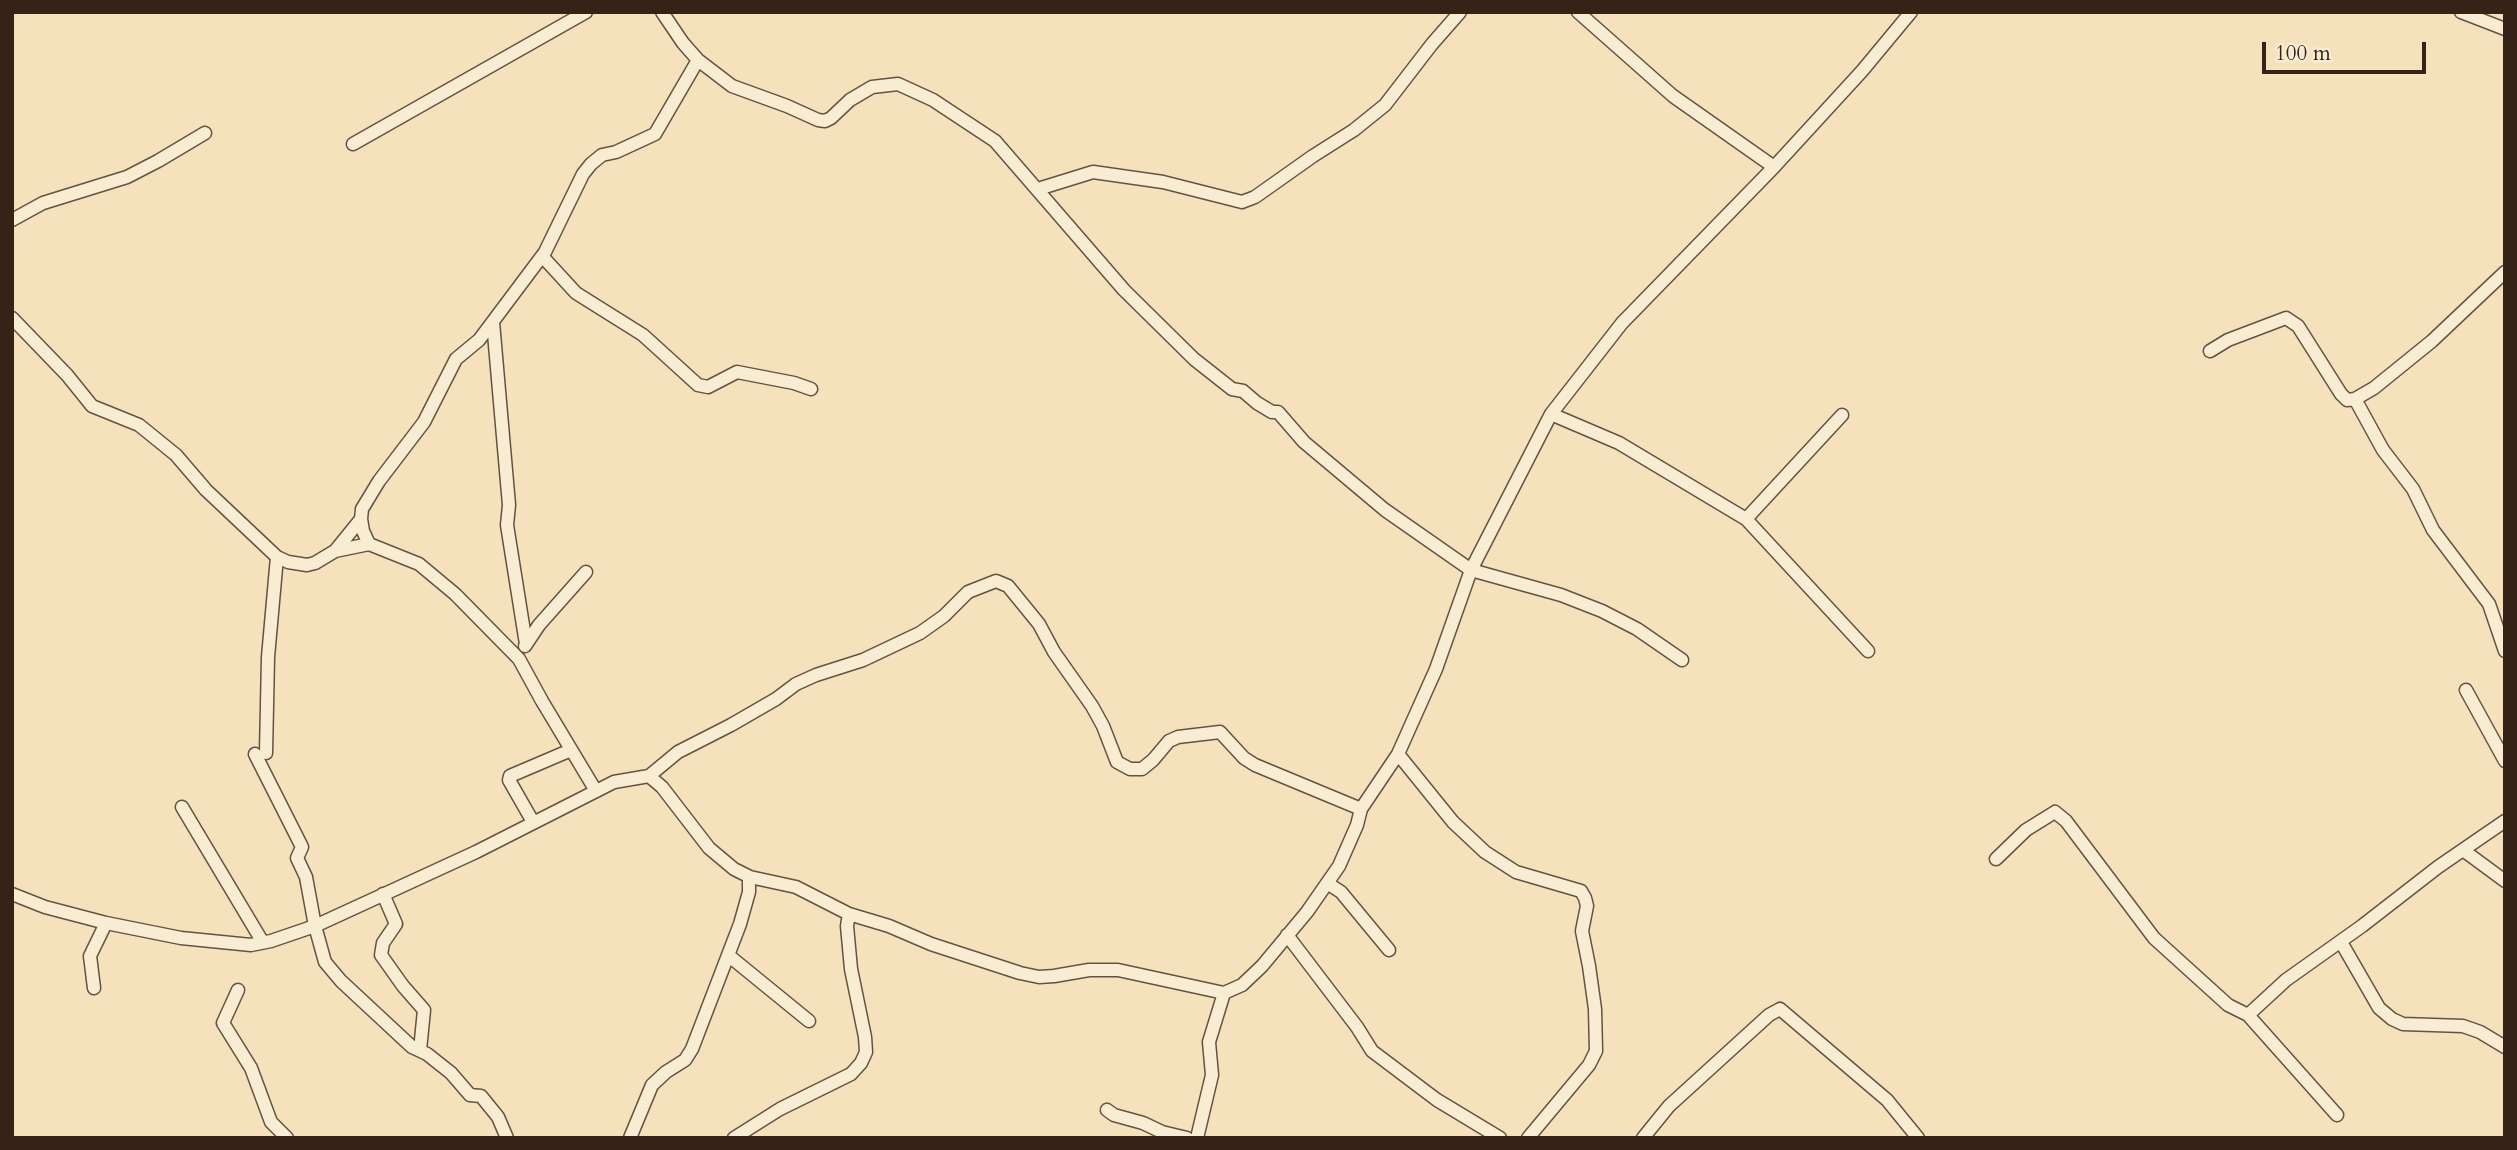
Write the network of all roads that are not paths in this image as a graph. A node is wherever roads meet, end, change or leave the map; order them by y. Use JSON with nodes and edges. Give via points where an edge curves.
{"nodes":[{"id":1,"x":586,"y":12,"type":"edge"},
{"id":2,"x":662,"y":12,"type":"edge"},
{"id":3,"x":1460,"y":12,"type":"edge"},
{"id":4,"x":1578,"y":12,"type":"edge"},
{"id":5,"x":1911,"y":12,"type":"edge"},
{"id":6,"x":2461,"y":12,"type":"edge"},
{"id":7,"x":2505,"y":29,"type":"edge"},
{"id":8,"x":698,"y":60,"type":"junction"},
{"id":9,"x":205,"y":133,"type":"dead end"},
{"id":10,"x":353,"y":144,"type":"dead end"},
{"id":11,"x":1774,"y":167,"type":"junction"},
{"id":12,"x":1038,"y":189,"type":"junction"},
{"id":13,"x":12,"y":220,"type":"edge"},
{"id":14,"x":542,"y":256,"type":"junction"},
{"id":15,"x":2505,"y":272,"type":"edge"},
{"id":16,"x":12,"y":318,"type":"edge"},
{"id":17,"x":493,"y":322,"type":"junction"},
{"id":18,"x":2210,"y":351,"type":"dead end"},
{"id":19,"x":811,"y":389,"type":"dead end"},
{"id":20,"x":2355,"y":400,"type":"junction"},
{"id":21,"x":1551,"y":414,"type":"junction"},
{"id":22,"x":1842,"y":415,"type":"dead end"},
{"id":23,"x":361,"y":519,"type":"junction"},
{"id":24,"x":1746,"y":519,"type":"junction"},
{"id":25,"x":369,"y":544,"type":"junction"},
{"id":26,"x":334,"y":552,"type":"junction"},
{"id":27,"x":276,"y":557,"type":"junction"},
{"id":28,"x":1471,"y":570,"type":"junction"},
{"id":29,"x":586,"y":572,"type":"dead end"},
{"id":30,"x":526,"y":644,"type":"junction"},
{"id":31,"x":1868,"y":651,"type":"dead end"},
{"id":32,"x":2505,"y":651,"type":"edge"},
{"id":33,"x":519,"y":659,"type":"junction"},
{"id":34,"x":1682,"y":660,"type":"dead end"},
{"id":35,"x":2466,"y":690,"type":"dead end"},
{"id":36,"x":570,"y":750,"type":"junction"},
{"id":37,"x":1398,"y":754,"type":"junction"},
{"id":38,"x":2505,"y":761,"type":"edge"},
{"id":39,"x":649,"y":776,"type":"junction"},
{"id":40,"x":596,"y":791,"type":"junction"},
{"id":41,"x":182,"y":807,"type":"dead end"},
{"id":42,"x":1361,"y":809,"type":"junction"},
{"id":43,"x":2505,"y":821,"type":"edge"},
{"id":44,"x":533,"y":822,"type":"junction"},
{"id":45,"x":2463,"y":850,"type":"junction"},
{"id":46,"x":1996,"y":859,"type":"dead end"},
{"id":47,"x":749,"y":877,"type":"junction"},
{"id":48,"x":2505,"y":881,"type":"edge"},
{"id":49,"x":1327,"y":883,"type":"junction"},
{"id":50,"x":12,"y":894,"type":"edge"},
{"id":51,"x":383,"y":894,"type":"junction"},
{"id":52,"x":849,"y":914,"type":"junction"},
{"id":53,"x":106,"y":923,"type":"junction"},
{"id":54,"x":315,"y":926,"type":"junction"},
{"id":55,"x":1287,"y":935,"type":"junction"},
{"id":56,"x":262,"y":941,"type":"junction"},
{"id":57,"x":2341,"y":942,"type":"junction"},
{"id":58,"x":1389,"y":950,"type":"dead end"},
{"id":59,"x":728,"y":955,"type":"junction"},
{"id":60,"x":94,"y":988,"type":"dead end"},
{"id":61,"x":238,"y":990,"type":"dead end"},
{"id":62,"x":1224,"y":993,"type":"junction"},
{"id":63,"x":2248,"y":1015,"type":"junction"},
{"id":64,"x":809,"y":1021,"type":"dead end"},
{"id":65,"x":2505,"y":1047,"type":"edge"},
{"id":66,"x":420,"y":1050,"type":"junction"},
{"id":67,"x":1107,"y":1110,"type":"dead end"},
{"id":68,"x":2337,"y":1115,"type":"dead end"},
{"id":69,"x":287,"y":1138,"type":"edge"},
{"id":70,"x":507,"y":1138,"type":"edge"},
{"id":71,"x":630,"y":1138,"type":"edge"},
{"id":72,"x":734,"y":1138,"type":"edge"},
{"id":73,"x":1187,"y":1138,"type":"edge"},
{"id":74,"x":1197,"y":1138,"type":"edge"},
{"id":75,"x":1500,"y":1138,"type":"edge"},
{"id":76,"x":1528,"y":1138,"type":"edge"},
{"id":77,"x":1643,"y":1138,"type":"edge"},
{"id":78,"x":1918,"y":1138,"type":"edge"}],
"edges":[{"from":1,"to":10,"type":"street"},
{"from":2,"to":8,"type":"street"},
{"from":3,"to":12,"type":"street","via":[[1385,105],[1255,197],[1241,202],[1163,182],[1093,172]]},
{"from":4,"to":11,"type":"street","via":[[1672,96]]},
{"from":5,"to":11,"type":"street"},
{"from":6,"to":7,"type":"street"},
{"from":8,"to":12,"type":"street","via":[[732,86],[825,121],[872,88],[898,84],[911,88],[995,141]]},
{"from":8,"to":14,"type":"street","via":[[655,134],[602,155],[583,174]]},
{"from":9,"to":13,"type":"street","via":[[128,177],[43,203]]},
{"from":11,"to":21,"type":"street","via":[[1622,323]]},
{"from":12,"to":28,"type":"street","via":[[1124,290],[1204,368],[1232,389],[1278,412],[1304,442],[1385,510]]},
{"from":14,"to":17,"type":"street"},
{"from":14,"to":19,"type":"street","via":[[576,293],[643,335],[698,385],[708,387],[737,372]]},
{"from":15,"to":20,"type":"street","via":[[2432,341]]},
{"from":16,"to":27,"type":"street","via":[[92,406],[124,416],[176,455]]},
{"from":17,"to":23,"type":"street","via":[[456,359],[424,422],[379,481]]},
{"from":17,"to":30,"type":"street","via":[[507,525]]},
{"from":18,"to":20,"type":"street","via":[[2286,318],[2298,326],[2341,394]]},
{"from":20,"to":32,"type":"street","via":[[2383,450],[2413,489],[2433,530],[2488,604]]},
{"from":21,"to":24,"type":"street","via":[[1619,443]]},
{"from":21,"to":28,"type":"street"},
{"from":22,"to":24,"type":"street"},
{"from":23,"to":25,"type":"street"},
{"from":23,"to":26,"type":"street"},
{"from":24,"to":31,"type":"street"},
{"from":25,"to":26,"type":"street"},
{"from":25,"to":33,"type":"street","via":[[419,564]]},
{"from":26,"to":27,"type":"street","via":[[307,565]]},
{"from":27,"to":54,"type":"street","via":[[260,754],[302,847],[297,859],[306,877]]},
{"from":28,"to":34,"type":"street","via":[[1602,611]]},
{"from":28,"to":37,"type":"street","via":[[1436,669]]},
{"from":29,"to":30,"type":"street"},
{"from":30,"to":33,"type":"street"},
{"from":33,"to":36,"type":"street"},
{"from":35,"to":38,"type":"street"},
{"from":36,"to":40,"type":"street"},
{"from":36,"to":44,"type":"street","via":[[510,776]]},
{"from":37,"to":42,"type":"street"},
{"from":37,"to":76,"type":"street","via":[[1453,822],[1485,852],[1516,872],[1581,891],[1585,898],[1582,931],[1590,966],[1596,1051],[1590,1065]]},
{"from":39,"to":40,"type":"street","via":[[614,782]]},
{"from":39,"to":42,"type":"street","via":[[678,752],[796,684],[920,633],[968,592],[996,581],[1008,586],[1039,624],[1092,706],[1117,762],[1142,769],[1169,741],[1220,732],[1255,765]]},
{"from":39,"to":47,"type":"street","via":[[709,848]]},
{"from":40,"to":44,"type":"street"},
{"from":41,"to":56,"type":"street"},
{"from":42,"to":49,"type":"street","via":[[1339,866]]},
{"from":43,"to":45,"type":"street"},
{"from":44,"to":51,"type":"street"},
{"from":45,"to":48,"type":"street"},
{"from":45,"to":57,"type":"street"},
{"from":46,"to":63,"type":"street","via":[[2026,830],[2055,812],[2154,938],[2228,1005]]},
{"from":47,"to":52,"type":"street","via":[[796,887]]},
{"from":47,"to":59,"type":"street","via":[[749,892]]},
{"from":49,"to":55,"type":"street"},
{"from":49,"to":58,"type":"street","via":[[1341,892]]},
{"from":50,"to":53,"type":"street"},
{"from":51,"to":54,"type":"street"},
{"from":51,"to":66,"type":"street","via":[[396,924],[381,955],[424,1010]]},
{"from":52,"to":62,"type":"street","via":[[1020,973],[1039,977],[1118,970]]},
{"from":52,"to":72,"type":"street","via":[[851,969],[865,1037],[861,1063],[851,1074]]},
{"from":53,"to":56,"type":"street","via":[[181,938],[251,945]]},
{"from":53,"to":60,"type":"street","via":[[90,956]]},
{"from":54,"to":56,"type":"street"},
{"from":54,"to":66,"type":"street","via":[[326,962],[389,1026]]},
{"from":55,"to":62,"type":"street","via":[[1242,985]]},
{"from":55,"to":75,"type":"street","via":[[1372,1051],[1437,1100]]},
{"from":57,"to":63,"type":"street"},
{"from":57,"to":65,"type":"street","via":[[2379,1008],[2392,1019],[2403,1024],[2463,1026]]},
{"from":59,"to":64,"type":"street"},
{"from":59,"to":71,"type":"street","via":[[692,1049],[652,1085]]},
{"from":61,"to":69,"type":"street","via":[[223,1023],[251,1068],[271,1122]]},
{"from":62,"to":74,"type":"street","via":[[1209,1042],[1212,1075]]},
{"from":63,"to":68,"type":"street"},
{"from":66,"to":70,"type":"street","via":[[451,1073],[470,1095],[481,1096]]},
{"from":67,"to":73,"type":"street"},
{"from":77,"to":78,"type":"street","via":[[1670,1107],[1780,1009],[1886,1100]]}]}
